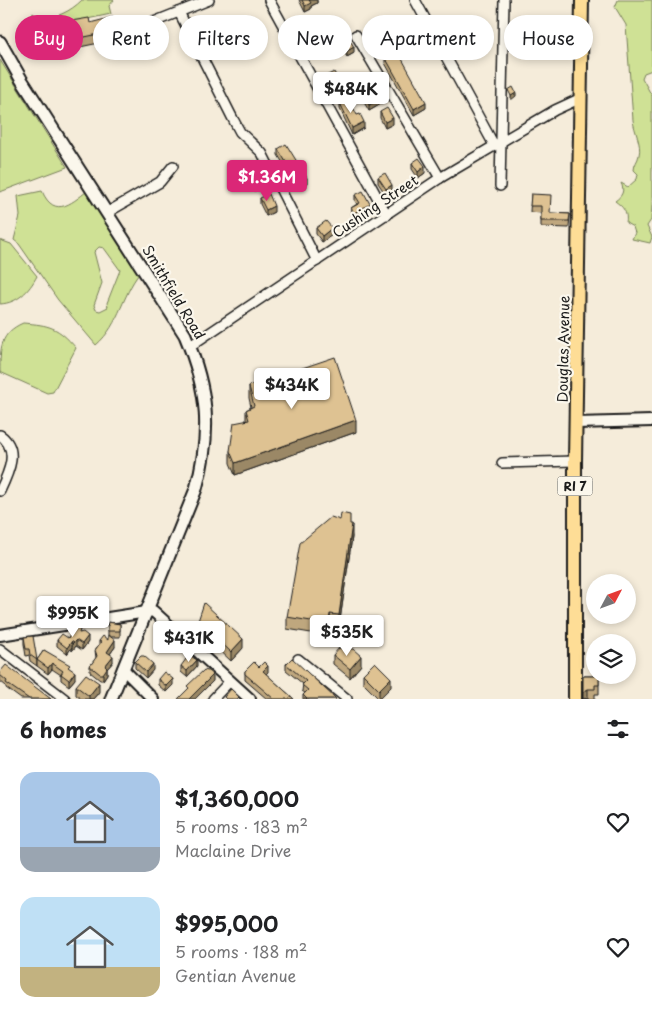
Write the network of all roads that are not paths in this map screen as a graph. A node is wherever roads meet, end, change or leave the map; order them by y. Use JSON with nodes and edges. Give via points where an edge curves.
{"nodes":[{"id":1,"x":209,"y":0,"type":"edge"},
{"id":2,"x":269,"y":0,"type":"edge"},
{"id":3,"x":415,"y":0,"type":"edge"},
{"id":4,"x":504,"y":0,"type":"edge"},
{"id":5,"x":582,"y":0,"type":"edge"},
{"id":6,"x":179,"y":12,"type":"junction"},
{"id":7,"x":169,"y":16,"type":"edge"},
{"id":8,"x":356,"y":35,"type":"dead end"},
{"id":9,"x":0,"y":42,"type":"edge"},
{"id":10,"x":581,"y":98,"type":"junction"},
{"id":11,"x":498,"y":143,"type":"junction"},
{"id":12,"x":173,"y":166,"type":"dead end"},
{"id":13,"x":440,"y":178,"type":"junction"},
{"id":14,"x":500,"y":186,"type":"dead end"},
{"id":15,"x":108,"y":212,"type":"junction"},
{"id":16,"x":387,"y":215,"type":"junction"},
{"id":17,"x":318,"y":261,"type":"junction"},
{"id":18,"x":190,"y":346,"type":"junction"},
{"id":19,"x":652,"y":421,"type":"edge"},
{"id":20,"x":576,"y":423,"type":"junction"},
{"id":21,"x":0,"y":435,"type":"edge"},
{"id":22,"x":575,"y":461,"type":"junction"},
{"id":23,"x":502,"y":462,"type":"dead end"},
{"id":24,"x":0,"y":491,"type":"edge"},
{"id":25,"x":146,"y":611,"type":"junction"},
{"id":26,"x":0,"y":635,"type":"edge"},
{"id":27,"x":0,"y":649,"type":"edge"},
{"id":28,"x":298,"y":659,"type":"dead end"},
{"id":29,"x":122,"y":669,"type":"junction"},
{"id":30,"x":230,"y":681,"type":"junction"},
{"id":31,"x":65,"y":699,"type":"edge"},
{"id":32,"x":110,"y":699,"type":"edge"},
{"id":33,"x":153,"y":699,"type":"edge"},
{"id":34,"x":213,"y":699,"type":"edge"},
{"id":35,"x":250,"y":699,"type":"edge"},
{"id":36,"x":347,"y":699,"type":"edge"},
{"id":37,"x":575,"y":699,"type":"edge"}],
"edges":[{"from":1,"to":6,"type":"street"},
{"from":2,"to":16,"type":"street"},
{"from":3,"to":11,"type":"street"},
{"from":4,"to":11,"type":"street"},
{"from":5,"to":10,"type":"main road","name":"Douglas Avenue","number":"RI 7"},
{"from":6,"to":7,"type":"street"},
{"from":6,"to":17,"type":"street","via":[[233,120],[266,160]]},
{"from":8,"to":13,"type":"street"},
{"from":9,"to":15,"type":"main road","name":"Smithfield Road"},
{"from":10,"to":11,"type":"street","name":"Cushing Street"},
{"from":10,"to":20,"type":"main road","name":"Douglas Avenue","number":"RI 7"},
{"from":11,"to":13,"type":"street","name":"Cushing Street"},
{"from":11,"to":14,"type":"street"},
{"from":12,"to":15,"type":"street","via":[[160,182]]},
{"from":13,"to":16,"type":"street","name":"Cushing Street"},
{"from":15,"to":18,"type":"main road","name":"Smithfield Road"},
{"from":16,"to":17,"type":"street","name":"Cushing Street"},
{"from":17,"to":18,"type":"street","name":"Cushing Street"},
{"from":18,"to":25,"type":"main road","name":"Smithfield Road","via":[[205,400],[207,427],[203,462],[180,530]]},
{"from":19,"to":20,"type":"street"},
{"from":20,"to":22,"type":"main road","name":"Douglas Avenue","number":"RI 7"},
{"from":21,"to":24,"type":"street","via":[[10,443],[13,452]]},
{"from":22,"to":23,"type":"street"},
{"from":22,"to":37,"type":"main road","name":"Douglas Avenue","number":"RI 7"},
{"from":25,"to":26,"type":"street"},
{"from":25,"to":29,"type":"main road","name":"Smithfield Road"},
{"from":25,"to":30,"type":"street","via":[[159,615]]},
{"from":27,"to":31,"type":"street"},
{"from":28,"to":36,"type":"street"},
{"from":29,"to":32,"type":"main road","name":"Smithfield Road"},
{"from":29,"to":33,"type":"street"},
{"from":30,"to":34,"type":"street"},
{"from":30,"to":35,"type":"street"}]}
